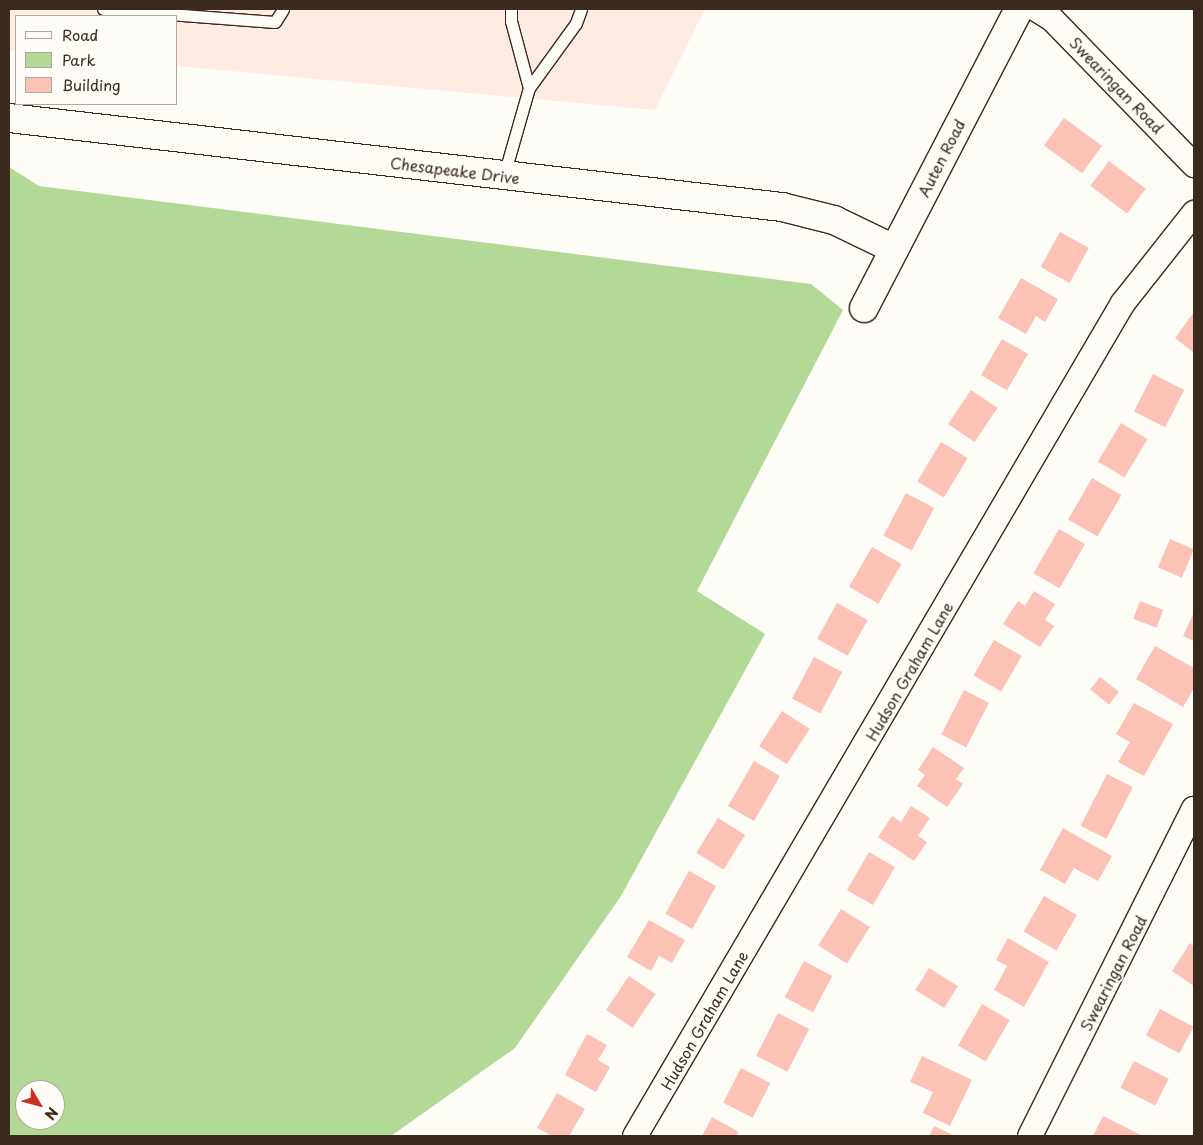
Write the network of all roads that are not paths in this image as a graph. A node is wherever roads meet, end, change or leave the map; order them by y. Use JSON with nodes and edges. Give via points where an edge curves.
{"nodes":[{"id":1,"x":103,"y":9,"type":"edge"},
{"id":2,"x":283,"y":9,"type":"edge"},
{"id":3,"x":511,"y":9,"type":"edge"},
{"id":4,"x":581,"y":9,"type":"edge"},
{"id":5,"x":1019,"y":9,"type":"edge"},
{"id":6,"x":1036,"y":9,"type":"edge"},
{"id":7,"x":125,"y":10,"type":"edge"},
{"id":8,"x":529,"y":88,"type":"junction"},
{"id":9,"x":9,"y":118,"type":"edge"},
{"id":10,"x":1194,"y":165,"type":"edge"},
{"id":11,"x":503,"y":176,"type":"junction"},
{"id":12,"x":1194,"y":213,"type":"edge"},
{"id":13,"x":894,"y":248,"type":"junction"},
{"id":14,"x":864,"y":308,"type":"dead end"},
{"id":15,"x":1194,"y":809,"type":"edge"},
{"id":16,"x":636,"y":1136,"type":"edge"},
{"id":17,"x":1030,"y":1136,"type":"edge"}],
"edges":[{"from":1,"to":7,"type":"lane"},
{"from":2,"to":7,"type":"lane","via":[[276,22]]},
{"from":3,"to":8,"type":"lane","via":[[511,21]]},
{"from":4,"to":8,"type":"lane","via":[[576,24]]},
{"from":5,"to":13,"type":"street","name":"Auten Road"},
{"from":6,"to":10,"type":"street","name":"Swearingan Road","via":[[1052,19]]},
{"from":8,"to":11,"type":"lane"},
{"from":9,"to":11,"type":"street","name":"Chesapeake Drive"},
{"from":11,"to":13,"type":"street","name":"Chesapeake Drive","via":[[802,211],[834,220]]},
{"from":12,"to":16,"type":"street","name":"Hudson Graham Lane","via":[[1123,303]]},
{"from":13,"to":14,"type":"street","name":"Auten Road"},
{"from":15,"to":17,"type":"street","name":"Swearingan Road"}]}
